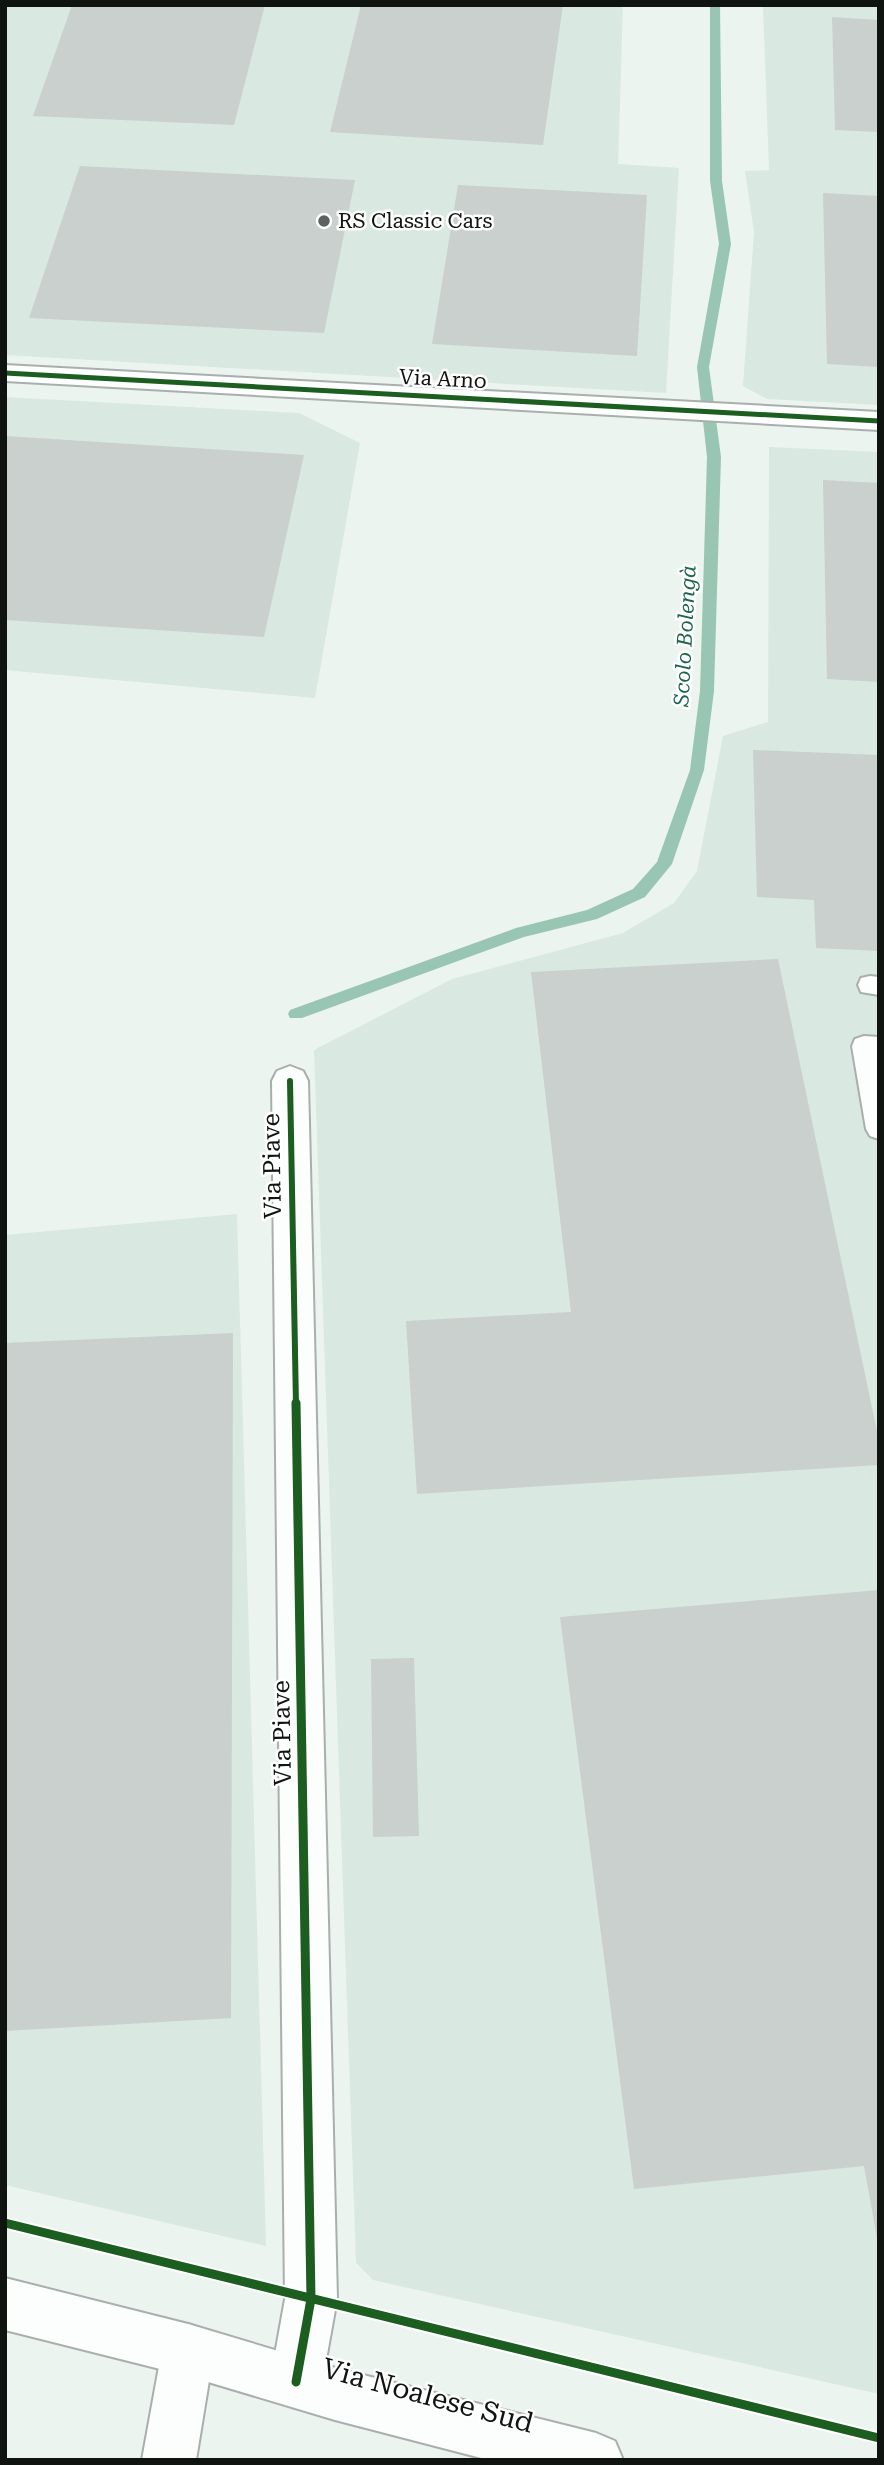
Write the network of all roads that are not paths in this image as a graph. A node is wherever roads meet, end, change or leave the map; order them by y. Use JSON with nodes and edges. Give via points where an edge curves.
{"nodes":[{"id":1,"x":5,"y":373,"type":"edge"},
{"id":2,"x":879,"y":421,"type":"edge"},
{"id":3,"x":879,"y":1047,"type":"edge"},
{"id":4,"x":290,"y":1081,"type":"dead end"},
{"id":5,"x":879,"y":1129,"type":"edge"},
{"id":6,"x":5,"y":2304,"type":"edge"},
{"id":7,"x":188,"y":2350,"type":"junction"},
{"id":8,"x":296,"y":2382,"type":"junction"},
{"id":9,"x":169,"y":2460,"type":"edge"},
{"id":10,"x":596,"y":2460,"type":"edge"}],
"edges":[{"from":1,"to":2,"type":"street","name":"Via Arno"},
{"from":3,"to":5,"type":"lane","via":[[864,1046]]},
{"from":4,"to":8,"type":"street","name":"Via Piave","via":[[311,2299]]},
{"from":6,"to":7,"type":"street","name":"Via Noalese Sud"},
{"from":7,"to":8,"type":"street","name":"Via Noalese Sud"},
{"from":7,"to":9,"type":"street"},
{"from":8,"to":10,"type":"street","name":"Via Noalese Sud"}]}
